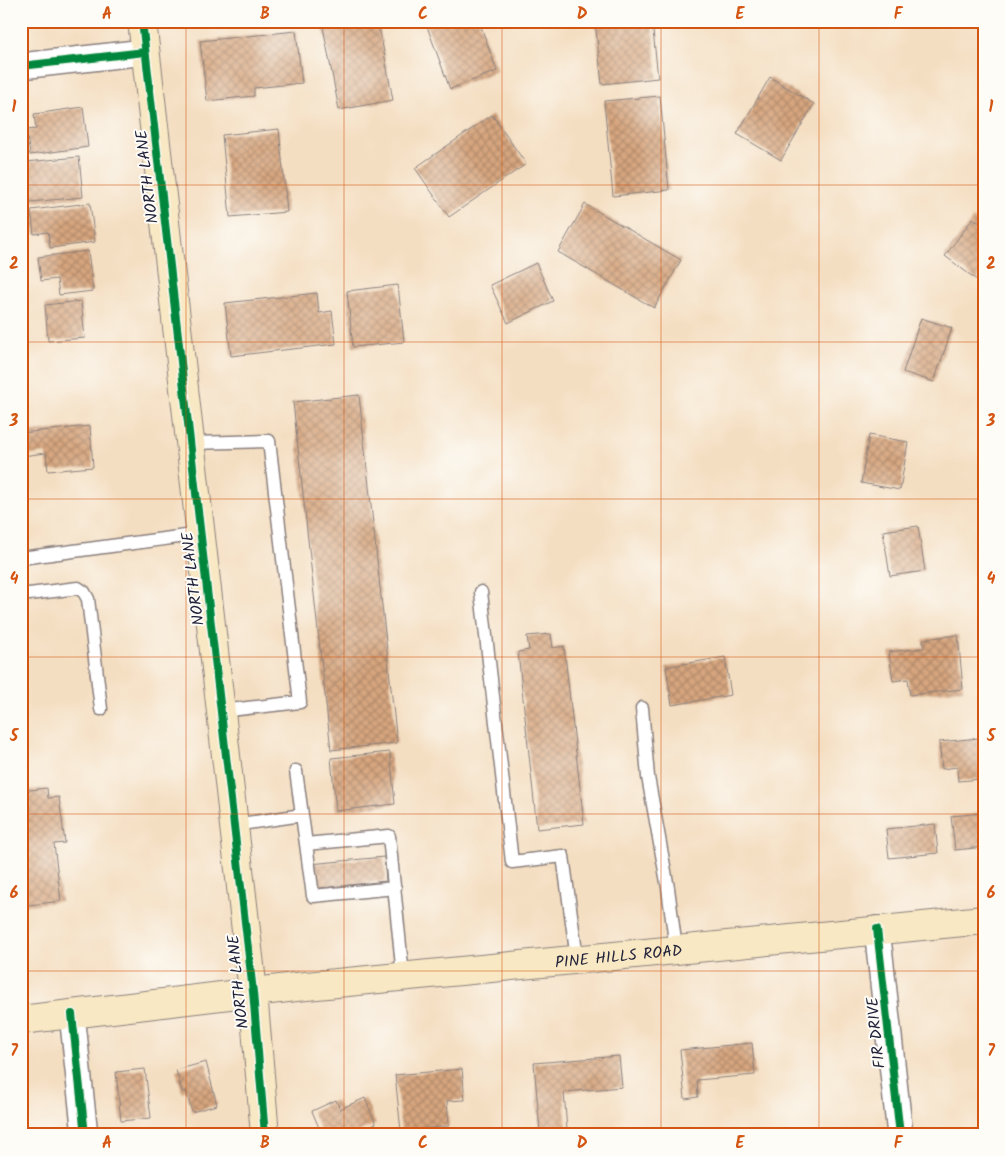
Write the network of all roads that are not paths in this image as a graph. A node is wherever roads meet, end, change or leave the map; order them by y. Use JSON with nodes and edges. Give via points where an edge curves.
{"nodes":[{"id":1,"x":142,"y":21,"type":"edge"},
{"id":2,"x":145,"y":52,"type":"junction"},
{"id":3,"x":21,"y":66,"type":"edge"},
{"id":4,"x":190,"y":443,"type":"junction"},
{"id":5,"x":201,"y":534,"type":"junction"},
{"id":6,"x":21,"y":558,"type":"edge"},
{"id":7,"x":481,"y":592,"type":"dead end"},
{"id":8,"x":21,"y":595,"type":"edge"},
{"id":9,"x":642,"y":708,"type":"dead end"},
{"id":10,"x":101,"y":709,"type":"dead end"},
{"id":11,"x":221,"y":711,"type":"junction"},
{"id":12,"x":296,"y":771,"type":"dead end"},
{"id":13,"x":302,"y":815,"type":"junction"},
{"id":14,"x":234,"y":825,"type":"junction"},
{"id":15,"x":306,"y":844,"type":"junction"},
{"id":16,"x":395,"y":888,"type":"junction"},
{"id":17,"x":984,"y":920,"type":"edge"},
{"id":18,"x":877,"y":929,"type":"junction"},
{"id":19,"x":676,"y":949,"type":"junction"},
{"id":20,"x":577,"y":959,"type":"junction"},
{"id":21,"x":403,"y":976,"type":"junction"},
{"id":22,"x":253,"y":992,"type":"junction"},
{"id":23,"x":72,"y":1014,"type":"junction"},
{"id":24,"x":21,"y":1020,"type":"edge"},
{"id":25,"x":85,"y":1135,"type":"edge"},
{"id":26,"x":266,"y":1135,"type":"edge"},
{"id":27,"x":900,"y":1135,"type":"edge"}],
"edges":[{"from":1,"to":2,"type":"street","name":"NORTH LANE"},
{"from":2,"to":3,"type":"street"},
{"from":2,"to":4,"type":"street","name":"NORTH LANE"},
{"from":4,"to":5,"type":"street","name":"NORTH LANE"},
{"from":4,"to":11,"type":"lane","via":[[269,441],[300,702]]},
{"from":5,"to":6,"type":"lane"},
{"from":5,"to":11,"type":"street","name":"NORTH LANE"},
{"from":7,"to":20,"type":"lane","via":[[512,862],[563,856]]},
{"from":8,"to":10,"type":"lane","via":[[78,588],[84,592],[88,599]]},
{"from":9,"to":19,"type":"lane","via":[[648,778]]},
{"from":11,"to":14,"type":"street","name":"NORTH LANE"},
{"from":12,"to":13,"type":"lane"},
{"from":13,"to":14,"type":"lane"},
{"from":13,"to":15,"type":"lane"},
{"from":14,"to":22,"type":"street","name":"NORTH LANE"},
{"from":15,"to":16,"type":"lane","via":[[313,896]]},
{"from":15,"to":16,"type":"lane","via":[[389,836]]},
{"from":16,"to":21,"type":"lane"},
{"from":17,"to":18,"type":"street","name":"PINE HILLS ROAD"},
{"from":18,"to":19,"type":"street","name":"PINE HILLS ROAD"},
{"from":18,"to":27,"type":"street","name":"FIR DRIVE"},
{"from":19,"to":20,"type":"street","name":"PINE HILLS ROAD"},
{"from":20,"to":21,"type":"street","name":"PINE HILLS ROAD"},
{"from":21,"to":22,"type":"street","name":"PINE HILLS ROAD"},
{"from":22,"to":23,"type":"street","name":"PINE HILLS ROAD"},
{"from":22,"to":26,"type":"street","name":"NORTH LANE"},
{"from":23,"to":24,"type":"street","name":"PINE HILLS ROAD"},
{"from":23,"to":25,"type":"street"}]}
